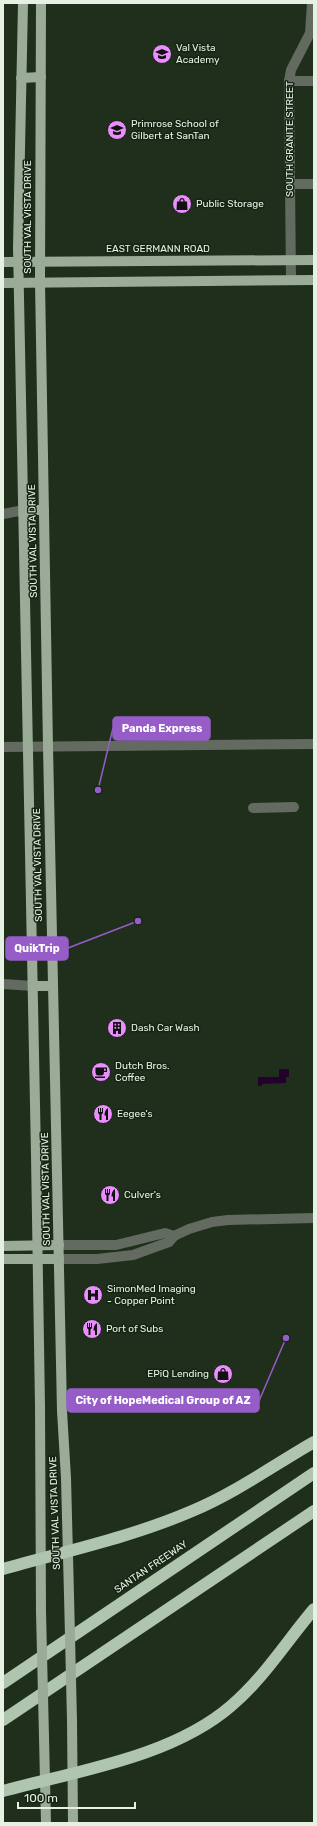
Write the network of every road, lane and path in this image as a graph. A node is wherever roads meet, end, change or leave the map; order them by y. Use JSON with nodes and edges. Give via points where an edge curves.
{"nodes":[{"id":1,"x":23,"y":3,"type":"edge"},
{"id":2,"x":41,"y":3,"type":"edge"},
{"id":3,"x":312,"y":3,"type":"edge"},
{"id":4,"x":41,"y":77,"type":"junction"},
{"id":5,"x":21,"y":78,"type":"junction"},
{"id":6,"x":314,"y":81,"type":"edge"},
{"id":7,"x":290,"y":82,"type":"junction"},
{"id":8,"x":290,"y":184,"type":"junction"},
{"id":9,"x":314,"y":184,"type":"edge"},
{"id":10,"x":290,"y":260,"type":"junction"},
{"id":11,"x":314,"y":260,"type":"edge"},
{"id":12,"x":3,"y":262,"type":"edge"},
{"id":13,"x":18,"y":262,"type":"junction"},
{"id":14,"x":40,"y":262,"type":"junction"},
{"id":15,"x":291,"y":280,"type":"junction"},
{"id":16,"x":314,"y":280,"type":"edge"},
{"id":17,"x":18,"y":282,"type":"junction"},
{"id":18,"x":40,"y":282,"type":"junction"},
{"id":19,"x":3,"y":283,"type":"edge"},
{"id":20,"x":24,"y":510,"type":"junction"},
{"id":21,"x":44,"y":510,"type":"junction"},
{"id":22,"x":3,"y":514,"type":"edge"},
{"id":23,"x":314,"y":744,"type":"edge"},
{"id":24,"x":3,"y":747,"type":"edge"},
{"id":25,"x":29,"y":747,"type":"junction"},
{"id":26,"x":48,"y":747,"type":"junction"},
{"id":27,"x":294,"y":807,"type":"dead end"},
{"id":28,"x":253,"y":808,"type":"dead end"},
{"id":29,"x":3,"y":984,"type":"edge"},
{"id":30,"x":33,"y":986,"type":"junction"},
{"id":31,"x":53,"y":986,"type":"junction"},
{"id":32,"x":314,"y":1218,"type":"edge"},
{"id":33,"x":174,"y":1236,"type":"junction"},
{"id":34,"x":59,"y":1245,"type":"junction"},
{"id":35,"x":3,"y":1246,"type":"edge"},
{"id":36,"x":38,"y":1246,"type":"junction"},
{"id":37,"x":3,"y":1258,"type":"edge"},
{"id":38,"x":38,"y":1258,"type":"junction"},
{"id":39,"x":59,"y":1259,"type":"junction"},
{"id":40,"x":314,"y":1442,"type":"edge"},
{"id":41,"x":314,"y":1473,"type":"edge"},
{"id":42,"x":314,"y":1511,"type":"edge"},
{"id":43,"x":68,"y":1551,"type":"junction"},
{"id":44,"x":40,"y":1559,"type":"junction"},
{"id":45,"x":3,"y":1569,"type":"edge"},
{"id":46,"x":314,"y":1609,"type":"edge"},
{"id":47,"x":3,"y":1683,"type":"edge"},
{"id":48,"x":3,"y":1720,"type":"edge"},
{"id":49,"x":73,"y":1772,"type":"junction"},
{"id":50,"x":45,"y":1779,"type":"junction"},
{"id":51,"x":3,"y":1791,"type":"edge"},
{"id":52,"x":46,"y":1823,"type":"edge"},
{"id":53,"x":73,"y":1823,"type":"edge"}],
"edges":[{"from":1,"to":5,"type":"main road","name":"SOUTH VAL VISTA DRIVE"},
{"from":2,"to":4,"type":"main road","name":"SOUTH VAL VISTA DRIVE"},
{"from":3,"to":7,"type":"street","name":"SOUTH GRANITE STREET","via":[[310,33],[291,70]]},
{"from":4,"to":5,"type":"main road"},
{"from":4,"to":14,"type":"main road","name":"SOUTH VAL VISTA DRIVE"},
{"from":5,"to":13,"type":"main road","name":"SOUTH VAL VISTA DRIVE"},
{"from":6,"to":7,"type":"street"},
{"from":7,"to":8,"type":"street","name":"SOUTH GRANITE STREET"},
{"from":8,"to":9,"type":"street"},
{"from":8,"to":10,"type":"street","name":"SOUTH GRANITE STREET"},
{"from":10,"to":11,"type":"main road","name":"EAST GERMANN ROAD"},
{"from":10,"to":14,"type":"main road","name":"EAST GERMANN ROAD"},
{"from":10,"to":15,"type":"street","name":"SOUTH GRANITE STREET"},
{"from":12,"to":13,"type":"main road","name":"EAST GERMANN ROAD"},
{"from":13,"to":14,"type":"main road","name":"EAST GERMANN ROAD"},
{"from":13,"to":17,"type":"main road","name":"SOUTH VAL VISTA DRIVE"},
{"from":14,"to":18,"type":"main road","name":"SOUTH VAL VISTA DRIVE"},
{"from":15,"to":16,"type":"main road"},
{"from":15,"to":18,"type":"main road"},
{"from":17,"to":18,"type":"main road"},
{"from":17,"to":19,"type":"main road"},
{"from":17,"to":20,"type":"main road","name":"SOUTH VAL VISTA DRIVE"},
{"from":18,"to":21,"type":"main road","name":"SOUTH VAL VISTA DRIVE"},
{"from":20,"to":21,"type":"main road"},
{"from":20,"to":22,"type":"street"},
{"from":20,"to":25,"type":"main road","name":"SOUTH VAL VISTA DRIVE"},
{"from":21,"to":26,"type":"main road","name":"SOUTH VAL VISTA DRIVE"},
{"from":23,"to":26,"type":"street"},
{"from":24,"to":25,"type":"street"},
{"from":25,"to":26,"type":"street"},
{"from":25,"to":30,"type":"main road","name":"SOUTH VAL VISTA DRIVE"},
{"from":26,"to":31,"type":"main road","name":"SOUTH VAL VISTA DRIVE"},
{"from":27,"to":28,"type":"street"},
{"from":29,"to":30,"type":"street"},
{"from":30,"to":31,"type":"main road"},
{"from":30,"to":36,"type":"main road","name":"SOUTH VAL VISTA DRIVE"},
{"from":31,"to":34,"type":"main road","name":"SOUTH VAL VISTA DRIVE"},
{"from":32,"to":33,"type":"street","via":[[228,1220],[200,1226]]},
{"from":33,"to":34,"type":"street","via":[[165,1233],[116,1245]]},
{"from":33,"to":39,"type":"street","via":[[169,1242],[133,1255]]},
{"from":34,"to":36,"type":"main road"},
{"from":34,"to":39,"type":"main road","name":"SOUTH VAL VISTA DRIVE"},
{"from":35,"to":36,"type":"main road"},
{"from":36,"to":38,"type":"main road","name":"SOUTH VAL VISTA DRIVE"},
{"from":37,"to":38,"type":"main road"},
{"from":38,"to":39,"type":"main road"},
{"from":38,"to":44,"type":"main road","name":"SOUTH VAL VISTA DRIVE"},
{"from":39,"to":43,"type":"main road","name":"SOUTH VAL VISTA DRIVE"},
{"from":40,"to":43,"type":"highway","via":[[193,1510],[144,1529]]},
{"from":41,"to":47,"type":"highway","name":"SANTAN FREEWAY"},
{"from":42,"to":48,"type":"highway"},
{"from":43,"to":44,"type":"highway"},
{"from":43,"to":49,"type":"main road","name":"SOUTH VAL VISTA DRIVE","bridge":true},
{"from":44,"to":45,"type":"highway"},
{"from":44,"to":50,"type":"main road","name":"SOUTH VAL VISTA DRIVE","bridge":true},
{"from":46,"to":49,"type":"highway","via":[[258,1681],[231,1706],[203,1726],[152,1750]]},
{"from":49,"to":50,"type":"highway"},
{"from":49,"to":53,"type":"main road","name":"SOUTH VAL VISTA DRIVE"},
{"from":50,"to":51,"type":"highway"},
{"from":50,"to":52,"type":"main road","name":"SOUTH VAL VISTA DRIVE"}]}
